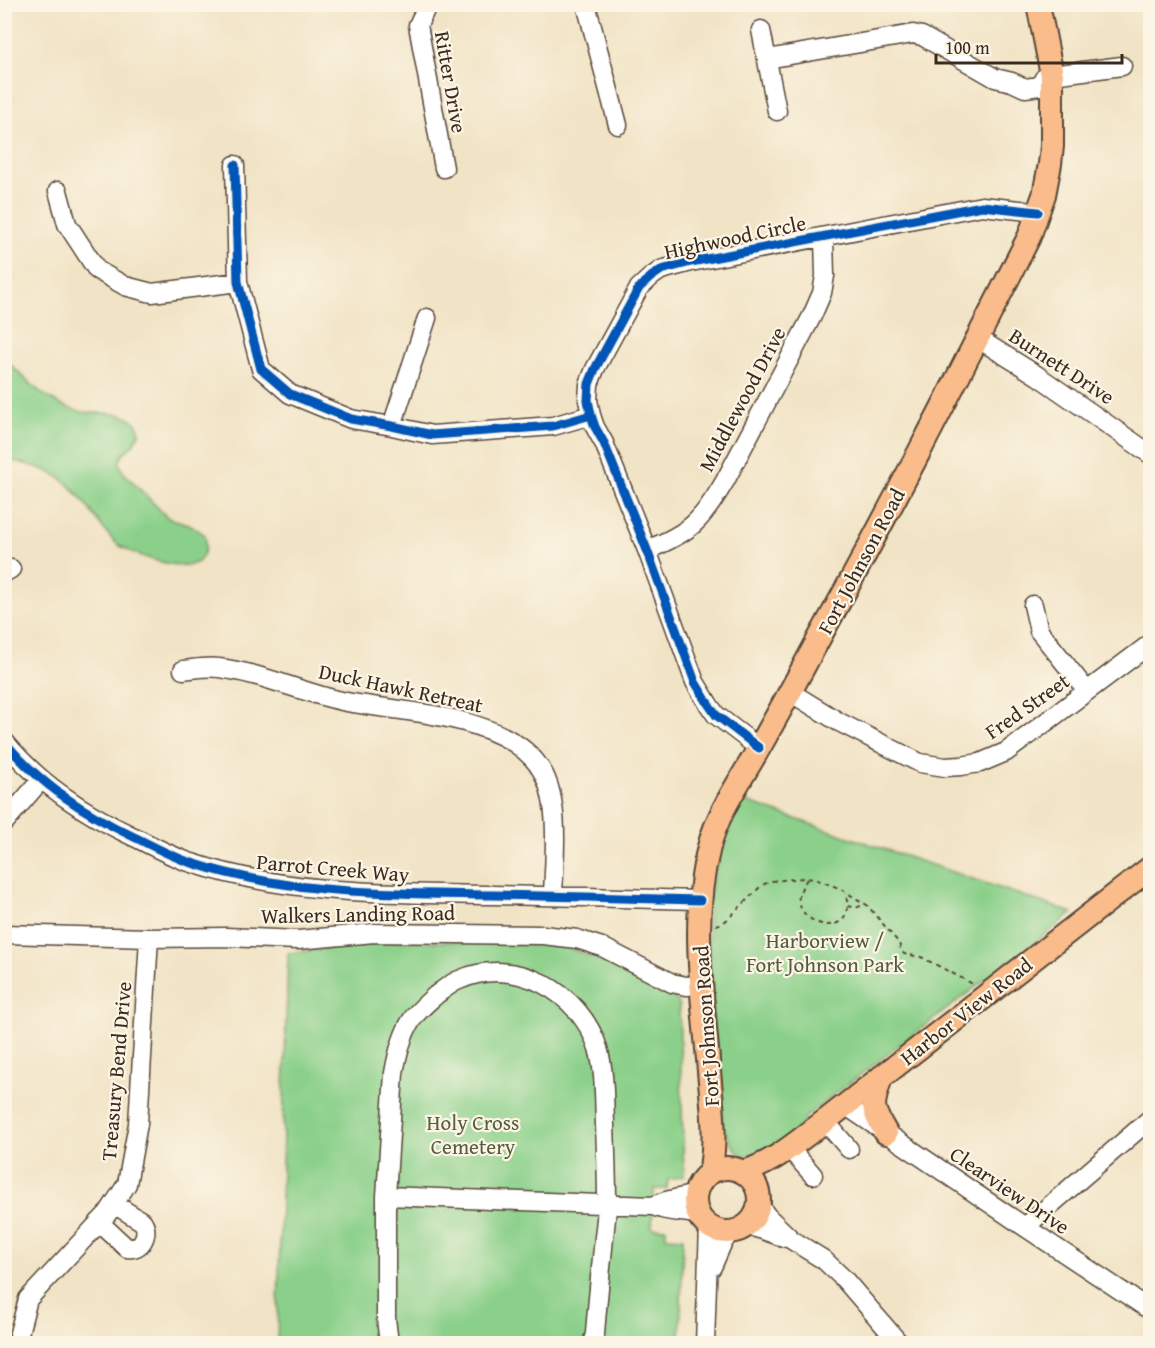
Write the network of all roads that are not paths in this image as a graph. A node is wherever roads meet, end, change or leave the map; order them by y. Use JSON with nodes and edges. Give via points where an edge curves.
{"nodes":[{"id":1,"x":428,"y":4,"type":"edge"},
{"id":2,"x":586,"y":4,"type":"edge"},
{"id":3,"x":1038,"y":4,"type":"edge"},
{"id":4,"x":761,"y":30,"type":"dead end"},
{"id":5,"x":767,"y":59,"type":"junction"},
{"id":6,"x":1122,"y":66,"type":"dead end"},
{"id":7,"x":1048,"y":76,"type":"junction"},
{"id":8,"x":777,"y":111,"type":"dead end"},
{"id":9,"x":618,"y":125,"type":"dead end"},
{"id":10,"x":236,"y":165,"type":"dead end"},
{"id":11,"x":444,"y":168,"type":"dead end"},
{"id":12,"x":58,"y":191,"type":"dead end"},
{"id":13,"x":1038,"y":212,"type":"junction"},
{"id":14,"x":824,"y":237,"type":"junction"},
{"id":15,"x":238,"y":282,"type":"junction"},
{"id":16,"x":427,"y":318,"type":"dead end"},
{"id":17,"x":977,"y":338,"type":"junction"},
{"id":18,"x":591,"y":415,"type":"junction"},
{"id":19,"x":392,"y":426,"type":"junction"},
{"id":20,"x":1150,"y":453,"type":"edge"},
{"id":21,"x":647,"y":550,"type":"junction"},
{"id":22,"x":1034,"y":605,"type":"dead end"},
{"id":23,"x":1150,"y":644,"type":"edge"},
{"id":24,"x":183,"y":670,"type":"dead end"},
{"id":25,"x":1087,"y":691,"type":"junction"},
{"id":26,"x":790,"y":692,"type":"junction"},
{"id":27,"x":4,"y":741,"type":"edge"},
{"id":28,"x":759,"y":748,"type":"junction"},
{"id":29,"x":41,"y":780,"type":"junction"},
{"id":30,"x":4,"y":823,"type":"edge"},
{"id":31,"x":1150,"y":868,"type":"edge"},
{"id":32,"x":553,"y":896,"type":"junction"},
{"id":33,"x":700,"y":900,"type":"junction"},
{"id":34,"x":4,"y":934,"type":"edge"},
{"id":35,"x":149,"y":938,"type":"junction"},
{"id":36,"x":702,"y":985,"type":"junction"},
{"id":37,"x":881,"y":1077,"type":"junction"},
{"id":38,"x":846,"y":1105,"type":"junction"},
{"id":39,"x":1150,"y":1119,"type":"edge"},
{"id":40,"x":825,"y":1121,"type":"junction"},
{"id":41,"x":714,"y":1124,"type":"junction"},
{"id":42,"x":886,"y":1133,"type":"junction"},
{"id":43,"x":849,"y":1149,"type":"dead end"},
{"id":44,"x":785,"y":1150,"type":"junction"},
{"id":45,"x":739,"y":1170,"type":"junction"},
{"id":46,"x":710,"y":1173,"type":"junction"},
{"id":47,"x":813,"y":1175,"type":"dead end"},
{"id":48,"x":386,"y":1196,"type":"junction"},
{"id":49,"x":759,"y":1199,"type":"junction"},
{"id":50,"x":114,"y":1204,"type":"junction"},
{"id":51,"x":607,"y":1204,"type":"junction"},
{"id":52,"x":716,"y":1219,"type":"junction"},
{"id":53,"x":99,"y":1222,"type":"junction"},
{"id":54,"x":1025,"y":1227,"type":"junction"},
{"id":55,"x":792,"y":1240,"type":"junction"},
{"id":56,"x":1150,"y":1310,"type":"edge"},
{"id":57,"x":24,"y":1344,"type":"edge"},
{"id":58,"x":388,"y":1344,"type":"edge"},
{"id":59,"x":592,"y":1344,"type":"edge"},
{"id":60,"x":705,"y":1344,"type":"edge"},
{"id":61,"x":900,"y":1344,"type":"edge"}],
"edges":[{"from":1,"to":11,"type":"street","name":"Ritter Drive","via":[[418,25]]},
{"from":2,"to":9,"type":"street"},
{"from":3,"to":7,"type":"main road","name":"Fort Johnson Road"},
{"from":4,"to":5,"type":"street"},
{"from":5,"to":7,"type":"street","via":[[914,34],[995,78],[1012,82],[1038,72]]},
{"from":5,"to":8,"type":"street"},
{"from":6,"to":7,"type":"street"},
{"from":7,"to":13,"type":"main road","name":"Fort Johnson Road","via":[[1053,118],[1050,164]]},
{"from":10,"to":15,"type":"street"},
{"from":12,"to":15,"type":"street","via":[[68,224],[97,270],[125,286],[152,292]]},
{"from":13,"to":14,"type":"street","name":"Highwood Circle","via":[[982,206]]},
{"from":13,"to":17,"type":"main road","name":"Fort Johnson Road"},
{"from":14,"to":18,"type":"street","name":"Highwood Circle","via":[[676,266],[651,277],[639,288],[595,369],[589,384]]},
{"from":14,"to":21,"type":"street","name":"Middlewood Drive","via":[[825,276],[812,316],[725,481],[695,524],[670,541]]},
{"from":15,"to":19,"type":"street","via":[[261,369],[290,394],[351,419]]},
{"from":16,"to":19,"type":"street"},
{"from":17,"to":20,"type":"street","name":"Burnett Drive"},
{"from":17,"to":26,"type":"main road","name":"Fort Johnson Road"},
{"from":18,"to":19,"type":"street","via":[[553,426],[432,435]]},
{"from":18,"to":21,"type":"street","name":"Highwood Circle"},
{"from":21,"to":28,"type":"street","name":"Highwood Circle","via":[[701,694],[716,714]]},
{"from":22,"to":25,"type":"street","via":[[1039,631]]},
{"from":23,"to":25,"type":"street","name":"Fred Street"},
{"from":24,"to":32,"type":"street","name":"Duck Hawk Retreat","via":[[217,667],[341,701],[457,719],[520,747],[542,771],[553,805]]},
{"from":25,"to":26,"type":"street","name":"Fred Street","via":[[1006,753],[980,763],[945,767],[920,763]]},
{"from":26,"to":28,"type":"main road","name":"Fort Johnson Road"},
{"from":27,"to":29,"type":"street","name":"Parrot Creek Way"},
{"from":28,"to":33,"type":"main road","name":"Fort Johnson Road","via":[[713,831]]},
{"from":29,"to":30,"type":"street"},
{"from":29,"to":32,"type":"street","name":"Parrot Creek Way","via":[[112,826],[220,872],[283,885],[365,893]]},
{"from":31,"to":37,"type":"main road","name":"Harbor View Road"},
{"from":32,"to":33,"type":"street","name":"Parrot Creek Way"},
{"from":33,"to":36,"type":"main road","name":"Fort Johnson Road"},
{"from":34,"to":35,"type":"street","name":"Walkers Landing Road"},
{"from":35,"to":36,"type":"street","name":"Walkers Landing Road","via":[[298,940],[374,933],[543,935],[602,947],[672,983]]},
{"from":35,"to":50,"type":"street","name":"Treasury Bend Drive","via":[[138,1124],[127,1185]]},
{"from":36,"to":41,"type":"main road","name":"Fort Johnson Road"},
{"from":37,"to":38,"type":"main road","name":"Harbor View Road"},
{"from":37,"to":42,"type":"main road","via":[[874,1113]]},
{"from":38,"to":40,"type":"main road","name":"Harbor View Road"},
{"from":38,"to":42,"type":"street","name":"Clearview Drive"},
{"from":39,"to":54,"type":"street"},
{"from":40,"to":43,"type":"street"},
{"from":40,"to":44,"type":"main road","name":"Harbor View Road"},
{"from":41,"to":45,"type":"main road","name":"Fort Johnson Road","via":[[729,1161]]},
{"from":41,"to":46,"type":"main road","name":"Fort Johnson Road"},
{"from":42,"to":54,"type":"street","name":"Clearview Drive"},
{"from":44,"to":45,"type":"main road","name":"Harbor View Road","via":[[754,1168]]},
{"from":44,"to":47,"type":"street"},
{"from":44,"to":49,"type":"main road","name":"Harbor View Road","via":[[765,1174]]},
{"from":45,"to":46,"type":"main road","via":[[727,1168]]},
{"from":45,"to":49,"type":"main road","via":[[756,1185]]},
{"from":46,"to":52,"type":"main road","via":[[699,1186]]},
{"from":48,"to":51,"type":"street"},
{"from":48,"to":51,"type":"street","via":[[394,1073],[411,1021],[425,1004],[458,980],[493,973],[528,978],[551,987],[567,999],[591,1030],[602,1064]]},
{"from":48,"to":58,"type":"street"},
{"from":49,"to":52,"type":"main road","via":[[752,1220]]},
{"from":49,"to":55,"type":"street","via":[[767,1216]]},
{"from":50,"to":53,"type":"street","name":"Treasury Bend Drive"},
{"from":50,"to":53,"type":"street","via":[[143,1222],[144,1240],[132,1249],[127,1248]]},
{"from":51,"to":52,"type":"street","via":[[653,1206]]},
{"from":51,"to":59,"type":"street"},
{"from":52,"to":55,"type":"street"},
{"from":52,"to":60,"type":"street","via":[[707,1283]]},
{"from":53,"to":57,"type":"street","name":"Treasury Bend Drive","via":[[28,1299],[19,1333]]},
{"from":54,"to":56,"type":"street","name":"Clearview Drive"},
{"from":55,"to":61,"type":"street","via":[[824,1260],[844,1279]]}]}
